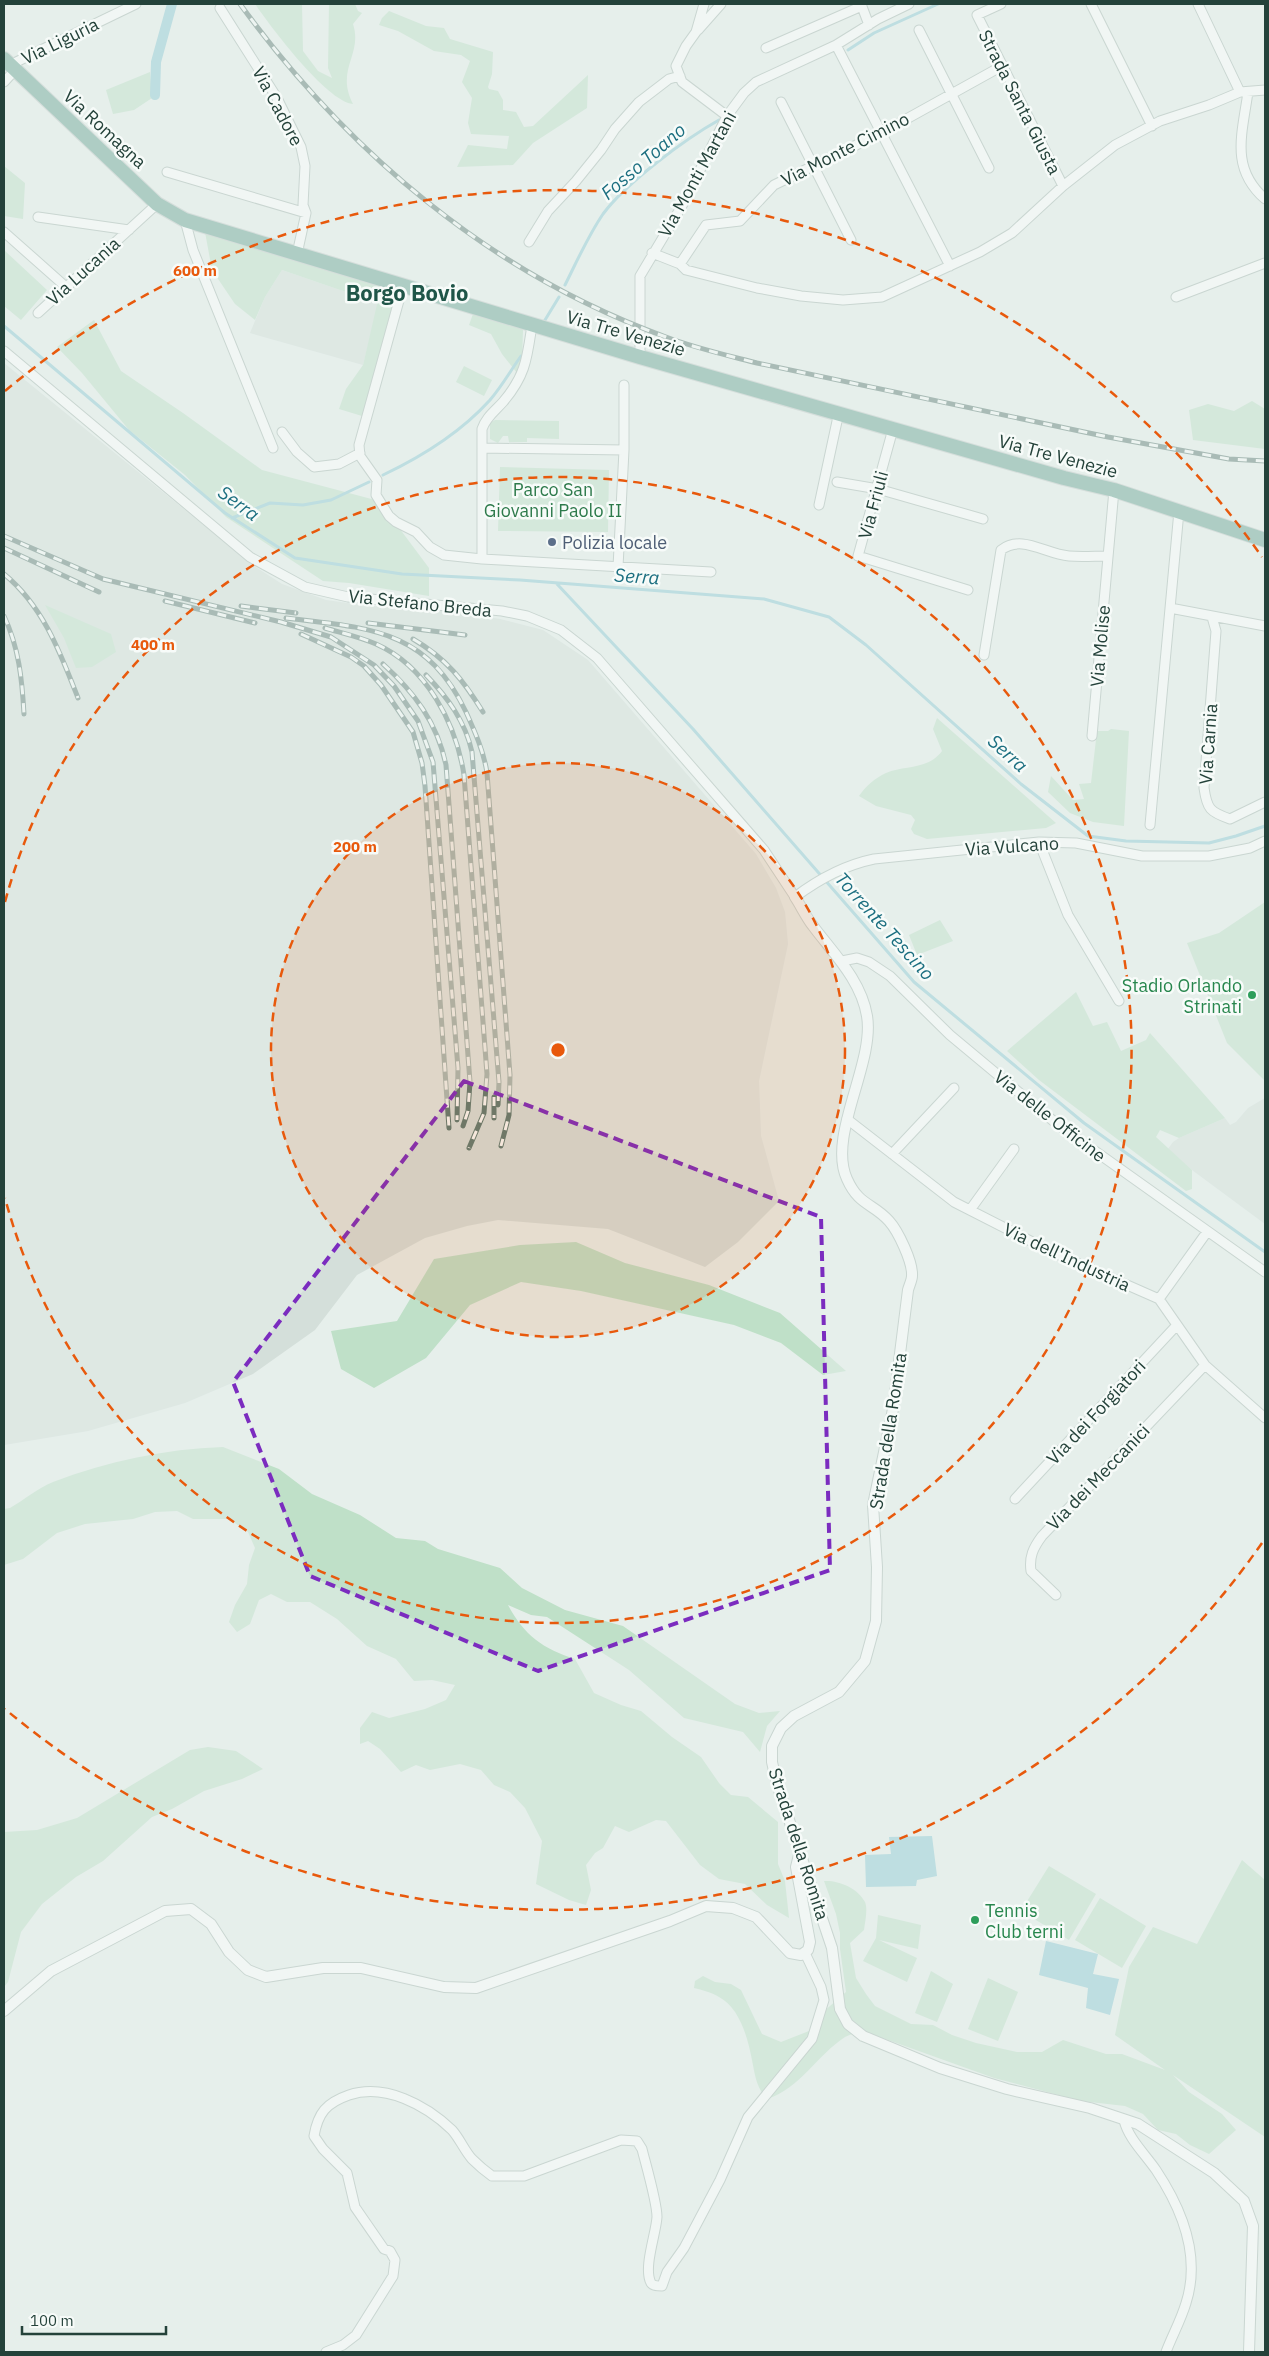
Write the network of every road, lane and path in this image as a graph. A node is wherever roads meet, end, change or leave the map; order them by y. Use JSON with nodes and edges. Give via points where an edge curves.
{"nodes":[{"id":1,"x":136,"y":4,"type":"edge"},
{"id":2,"x":704,"y":4,"type":"edge"},
{"id":3,"x":721,"y":4,"type":"edge"},
{"id":4,"x":909,"y":4,"type":"edge"},
{"id":5,"x":1001,"y":4,"type":"edge"},
{"id":6,"x":1091,"y":4,"type":"edge"},
{"id":7,"x":1198,"y":4,"type":"edge"},
{"id":8,"x":862,"y":5,"type":"edge"},
{"id":9,"x":220,"y":8,"type":"dead end"},
{"id":10,"x":869,"y":25,"type":"junction"},
{"id":11,"x":919,"y":30,"type":"dead end"},
{"id":12,"x":696,"y":32,"type":"junction"},
{"id":13,"x":836,"y":45,"type":"junction"},
{"id":14,"x":766,"y":48,"type":"dead end"},
{"id":15,"x":9,"y":64,"type":"edge"},
{"id":16,"x":1002,"y":66,"type":"junction"},
{"id":17,"x":680,"y":76,"type":"junction"},
{"id":18,"x":4,"y":82,"type":"edge"},
{"id":19,"x":1265,"y":90,"type":"edge"},
{"id":20,"x":1244,"y":92,"type":"junction"},
{"id":21,"x":951,"y":93,"type":"junction"},
{"id":22,"x":781,"y":102,"type":"dead end"},
{"id":23,"x":727,"y":116,"type":"junction"},
{"id":24,"x":1152,"y":126,"type":"junction"},
{"id":25,"x":883,"y":132,"type":"junction"},
{"id":26,"x":813,"y":165,"type":"junction"},
{"id":27,"x":989,"y":168,"type":"dead end"},
{"id":28,"x":167,"y":172,"type":"dead end"},
{"id":29,"x":1063,"y":186,"type":"junction"},
{"id":30,"x":1265,"y":200,"type":"edge"},
{"id":31,"x":157,"y":204,"type":"junction"},
{"id":32,"x":306,"y":213,"type":"junction"},
{"id":33,"x":38,"y":217,"type":"dead end"},
{"id":34,"x":185,"y":220,"type":"junction"},
{"id":35,"x":129,"y":230,"type":"junction"},
{"id":36,"x":4,"y":232,"type":"edge"},
{"id":37,"x":851,"y":240,"type":"dead end"},
{"id":38,"x":529,"y":242,"type":"dead end"},
{"id":39,"x":652,"y":253,"type":"junction"},
{"id":40,"x":297,"y":254,"type":"junction"},
{"id":41,"x":1265,"y":263,"type":"edge"},
{"id":42,"x":680,"y":264,"type":"junction"},
{"id":43,"x":950,"y":266,"type":"junction"},
{"id":44,"x":403,"y":286,"type":"junction"},
{"id":45,"x":66,"y":287,"type":"junction"},
{"id":46,"x":1176,"y":297,"type":"dead end"},
{"id":47,"x":38,"y":313,"type":"dead end"},
{"id":48,"x":532,"y":325,"type":"junction"},
{"id":49,"x":4,"y":351,"type":"edge"},
{"id":50,"x":640,"y":357,"type":"junction"},
{"id":51,"x":624,"y":384,"type":"dead end"},
{"id":52,"x":839,"y":412,"type":"junction"},
{"id":53,"x":893,"y":429,"type":"junction"},
{"id":54,"x":282,"y":432,"type":"dead end"},
{"id":55,"x":273,"y":448,"type":"dead end"},
{"id":56,"x":482,"y":448,"type":"junction"},
{"id":57,"x":624,"y":450,"type":"junction"},
{"id":58,"x":360,"y":453,"type":"junction"},
{"id":59,"x":837,"y":482,"type":"dead end"},
{"id":60,"x":878,"y":489,"type":"junction"},
{"id":61,"x":1114,"y":490,"type":"junction"},
{"id":62,"x":819,"y":505,"type":"dead end"},
{"id":63,"x":1179,"y":512,"type":"junction"},
{"id":64,"x":983,"y":519,"type":"dead end"},
{"id":65,"x":1265,"y":540,"type":"edge"},
{"id":66,"x":1108,"y":556,"type":"junction"},
{"id":67,"x":482,"y":559,"type":"junction"},
{"id":68,"x":618,"y":567,"type":"junction"},
{"id":69,"x":711,"y":572,"type":"dead end"},
{"id":70,"x":968,"y":590,"type":"dead end"},
{"id":71,"x":1170,"y":608,"type":"junction"},
{"id":72,"x":1212,"y":617,"type":"junction"},
{"id":73,"x":1265,"y":626,"type":"edge"},
{"id":74,"x":984,"y":655,"type":"dead end"},
{"id":75,"x":1092,"y":736,"type":"dead end"},
{"id":76,"x":1265,"y":802,"type":"edge"},
{"id":77,"x":1150,"y":825,"type":"dead end"},
{"id":78,"x":1265,"y":841,"type":"edge"},
{"id":79,"x":1039,"y":842,"type":"junction"},
{"id":80,"x":795,"y":897,"type":"junction"},
{"id":81,"x":842,"y":961,"type":"junction"},
{"id":82,"x":1118,"y":1001,"type":"dead end"},
{"id":83,"x":954,"y":1088,"type":"dead end"},
{"id":84,"x":847,"y":1119,"type":"junction"},
{"id":85,"x":1014,"y":1149,"type":"dead end"},
{"id":86,"x":892,"y":1154,"type":"junction"},
{"id":87,"x":970,"y":1210,"type":"junction"},
{"id":88,"x":1207,"y":1232,"type":"junction"},
{"id":89,"x":1265,"y":1272,"type":"edge"},
{"id":90,"x":1159,"y":1299,"type":"junction"},
{"id":91,"x":1177,"y":1325,"type":"junction"},
{"id":92,"x":1205,"y":1365,"type":"junction"},
{"id":93,"x":1265,"y":1418,"type":"edge"},
{"id":94,"x":1015,"y":1499,"type":"dead end"},
{"id":95,"x":1056,"y":1595,"type":"dead end"},
{"id":96,"x":800,"y":1851,"type":"junction"},
{"id":97,"x":805,"y":1953,"type":"junction"},
{"id":98,"x":4,"y":2012,"type":"edge"},
{"id":99,"x":1124,"y":2120,"type":"junction"},
{"id":100,"x":326,"y":2352,"type":"edge"},
{"id":101,"x":1166,"y":2352,"type":"edge"},
{"id":102,"x":1249,"y":2352,"type":"edge"}],
"edges":[{"from":1,"to":15,"type":"street","name":"Via Liguria"},
{"from":2,"to":12,"type":"street"},
{"from":3,"to":12,"type":"street"},
{"from":4,"to":10,"type":"street","name":"Via Monti Martani"},
{"from":5,"to":16,"type":"street","name":"Strada Santa Giusta","via":[[977,15]]},
{"from":6,"to":24,"type":"street"},
{"from":7,"to":20,"type":"street"},
{"from":8,"to":10,"type":"street"},
{"from":8,"to":14,"type":"street"},
{"from":9,"to":32,"type":"street","name":"Via Cadore","via":[[277,98],[301,147],[305,166],[303,204]]},
{"from":10,"to":13,"type":"street","name":"Via Monti Martani"},
{"from":11,"to":21,"type":"street"},
{"from":12,"to":17,"type":"street","via":[[676,66]]},
{"from":13,"to":23,"type":"street","name":"Via Monti Martani","via":[[756,82]]},
{"from":13,"to":25,"type":"street"},
{"from":15,"to":18,"type":"street"},
{"from":15,"to":31,"type":"main road","name":"Via Romagna"},
{"from":16,"to":21,"type":"street","name":"Via Monte Cimino"},
{"from":16,"to":29,"type":"street","name":"Strada Santa Giusta"},
{"from":17,"to":23,"type":"street","via":[[682,82]]},
{"from":17,"to":38,"type":"street","via":[[669,79],[639,102],[548,211]]},
{"from":19,"to":20,"type":"street","name":"Strada Santa Giusta"},
{"from":20,"to":24,"type":"street","name":"Strada Santa Giusta"},
{"from":20,"to":30,"type":"street","via":[[1242,169]]},
{"from":21,"to":25,"type":"street","name":"Via Monte Cimino"},
{"from":21,"to":27,"type":"street"},
{"from":22,"to":26,"type":"street"},
{"from":23,"to":39,"type":"street","name":"Via Monti Martani","via":[[684,204]]},
{"from":24,"to":29,"type":"street","name":"Strada Santa Giusta","via":[[1115,146]]},
{"from":25,"to":26,"type":"street","name":"Via Monte Cimino"},
{"from":25,"to":43,"type":"street"},
{"from":26,"to":37,"type":"street"},
{"from":26,"to":42,"type":"street","name":"Via Monte Cimino","via":[[774,185],[740,221],[706,225]]},
{"from":28,"to":32,"type":"street"},
{"from":29,"to":43,"type":"street","name":"Strada Santa Giusta","via":[[1012,234]]},
{"from":31,"to":34,"type":"main road","name":"Via Romagna"},
{"from":31,"to":35,"type":"street","name":"Via Lucania"},
{"from":32,"to":40,"type":"street","name":"Via Cadore"},
{"from":33,"to":35,"type":"street","name":"Via Lucania"},
{"from":34,"to":40,"type":"main road","name":"Via Tre Venezie"},
{"from":34,"to":55,"type":"street","via":[[193,250]]},
{"from":35,"to":45,"type":"street","name":"Via Lucania"},
{"from":36,"to":45,"type":"street"},
{"from":39,"to":42,"type":"street","name":"Strada Santa Giusta"},
{"from":39,"to":50,"type":"street","name":"Via Monti Martani","via":[[640,276]]},
{"from":40,"to":44,"type":"main road","name":"Via Tre Venezie"},
{"from":41,"to":46,"type":"street"},
{"from":42,"to":43,"type":"street","name":"Strada Santa Giusta","via":[[686,270],[757,288],[843,300],[882,298]]},
{"from":44,"to":48,"type":"main road","name":"Via Tre Venezie"},
{"from":44,"to":58,"type":"street","via":[[359,446]]},
{"from":45,"to":47,"type":"street","name":"Via Lucania"},
{"from":48,"to":50,"type":"main road","name":"Via Tre Venezie"},
{"from":48,"to":56,"type":"street","via":[[527,363],[503,402],[484,421]]},
{"from":49,"to":80,"type":"street","name":"Via Stefano Breda","via":[[250,557],[278,574],[306,587],[348,597],[502,611],[527,616],[561,630],[597,658],[764,850]]},
{"from":50,"to":52,"type":"main road","name":"Via Tre Venezie"},
{"from":51,"to":57,"type":"street"},
{"from":52,"to":53,"type":"main road","name":"Via Tre Venezie"},
{"from":52,"to":62,"type":"street"},
{"from":53,"to":60,"type":"street","name":"Via Friuli"},
{"from":53,"to":61,"type":"main road","name":"Via Tre Venezie"},
{"from":54,"to":58,"type":"street","via":[[297,452],[314,466],[339,464]]},
{"from":56,"to":57,"type":"street"},
{"from":56,"to":67,"type":"street"},
{"from":57,"to":68,"type":"street"},
{"from":58,"to":67,"type":"street","via":[[377,480],[376,495],[381,507],[396,522],[416,532],[430,547],[444,555]]},
{"from":59,"to":60,"type":"street"},
{"from":60,"to":64,"type":"street"},
{"from":60,"to":70,"type":"street","name":"Via Friuli","via":[[858,556]]},
{"from":61,"to":63,"type":"main road","name":"Via Tre Venezie"},
{"from":61,"to":66,"type":"street","name":"Via Molise"},
{"from":63,"to":65,"type":"main road","name":"Via Tre Venezie"},
{"from":63,"to":71,"type":"street"},
{"from":66,"to":74,"type":"street","via":[[1067,556],[1022,543],[1009,544],[1001,550]]},
{"from":66,"to":75,"type":"street","name":"Via Molise"},
{"from":67,"to":68,"type":"street"},
{"from":68,"to":69,"type":"street"},
{"from":71,"to":72,"type":"street"},
{"from":71,"to":77,"type":"street"},
{"from":72,"to":73,"type":"street"},
{"from":72,"to":76,"type":"street","name":"Via Carnia","via":[[1216,631],[1204,788],[1207,805],[1216,814],[1230,819]]},
{"from":78,"to":79,"type":"street","name":"Via Vulcano","via":[[1250,848],[1209,856],[1142,856],[1076,843]]},
{"from":79,"to":80,"type":"street","name":"Via Vulcano","via":[[858,862]]},
{"from":79,"to":82,"type":"street","via":[[1068,915]]},
{"from":80,"to":81,"type":"street","name":"Strada della Romita","via":[[812,925]]},
{"from":81,"to":84,"type":"street","name":"Strada della Romita","via":[[861,995],[867,1016],[866,1046]]},
{"from":81,"to":88,"type":"street","name":"Via delle Officine","via":[[857,958],[890,976],[950,1035],[1057,1124]]},
{"from":83,"to":86,"type":"street"},
{"from":84,"to":86,"type":"street","name":"Via dell'Industria"},
{"from":84,"to":96,"type":"street","name":"Strada della Romita","via":[[842,1158],[846,1178],[858,1198],[889,1220],[904,1246],[913,1275],[908,1290],[893,1409],[873,1506],[876,1621],[865,1661],[839,1692],[794,1716],[781,1728],[772,1746],[777,1784]]},
{"from":85,"to":87,"type":"street"},
{"from":86,"to":87,"type":"street","name":"Via dell'Industria","via":[[954,1202]]},
{"from":87,"to":90,"type":"street","name":"Via dell'Industria","via":[[1050,1251]]},
{"from":88,"to":89,"type":"street","name":"Via delle Officine"},
{"from":88,"to":90,"type":"street"},
{"from":90,"to":91,"type":"street"},
{"from":91,"to":92,"type":"street"},
{"from":91,"to":94,"type":"street","name":"Via dei Forgiatori"},
{"from":92,"to":93,"type":"street"},
{"from":92,"to":95,"type":"street","name":"Via dei Meccanici","via":[[1034,1546],[1031,1572]]},
{"from":96,"to":97,"type":"street","via":[[796,1867],[810,1942]]},
{"from":96,"to":99,"type":"street","name":"Strada della Romita","via":[[832,1948],[840,2009],[848,2024],[863,2036],[940,2068]]},
{"from":97,"to":98,"type":"street","via":[[790,1953],[756,1916],[733,1908],[706,1906],[476,1988],[444,1987],[361,1968],[323,1968],[266,1977],[248,1970],[229,1952],[211,1924],[191,1909],[165,1911],[51,1971]]},
{"from":97,"to":100,"type":"street","via":[[824,2000],[812,2039],[748,2117],[720,2180],[662,2286],[654,2286],[649,2273],[657,2215],[642,2149],[637,2141],[621,2140],[524,2176],[492,2176],[471,2158],[453,2132],[431,2112],[398,2096],[362,2090],[325,2108],[314,2136],[347,2174],[355,2207],[395,2260],[393,2276],[356,2335]]},
{"from":99,"to":101,"type":"street","via":[[1126,2132],[1142,2149],[1176,2200],[1188,2239],[1191,2259],[1187,2303]]},
{"from":99,"to":102,"type":"street","name":"Strada della Romita","via":[[1138,2124],[1214,2173],[1244,2201],[1253,2226]]}]}
